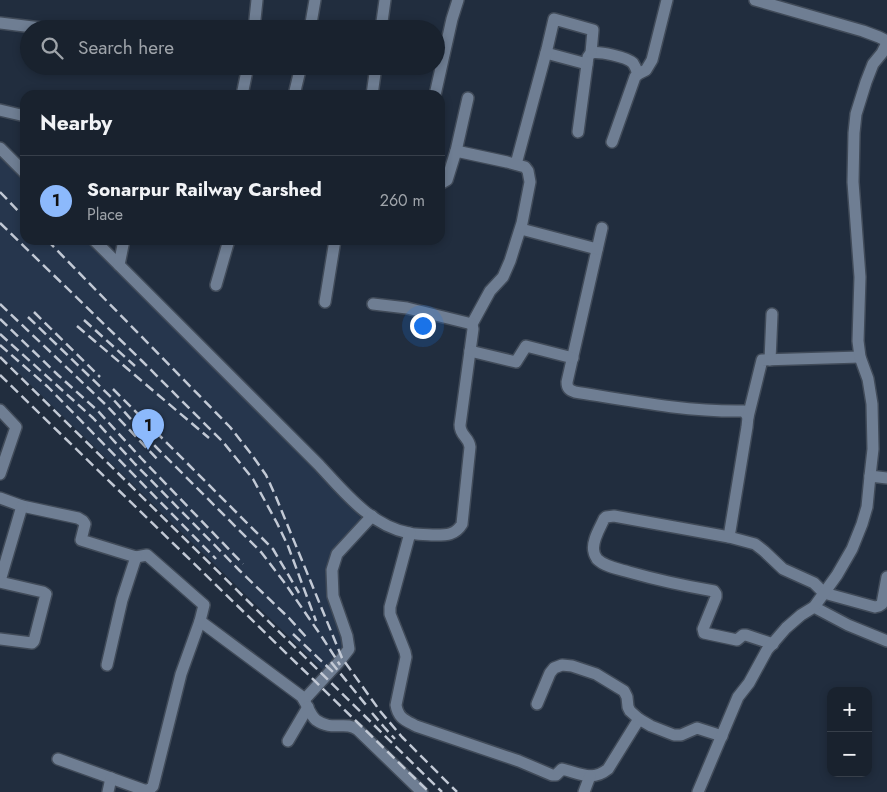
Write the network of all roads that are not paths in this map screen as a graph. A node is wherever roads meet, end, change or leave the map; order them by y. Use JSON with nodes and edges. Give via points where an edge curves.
{"nodes":[{"id":1,"x":258,"y":0,"type":"edge"},
{"id":2,"x":315,"y":0,"type":"edge"},
{"id":3,"x":385,"y":0,"type":"edge"},
{"id":4,"x":458,"y":0,"type":"edge"},
{"id":5,"x":667,"y":0,"type":"edge"},
{"id":6,"x":755,"y":0,"type":"edge"},
{"id":7,"x":797,"y":6,"type":"edge"},
{"id":8,"x":255,"y":20,"type":"edge"},
{"id":9,"x":312,"y":20,"type":"edge"},
{"id":10,"x":382,"y":20,"type":"edge"},
{"id":11,"x":0,"y":23,"type":"edge"},
{"id":12,"x":20,"y":25,"type":"edge"},
{"id":13,"x":887,"y":45,"type":"edge"},
{"id":14,"x":445,"y":50,"type":"edge"},
{"id":15,"x":546,"y":53,"type":"junction"},
{"id":16,"x":591,"y":53,"type":"junction"},
{"id":17,"x":587,"y":64,"type":"junction"},
{"id":18,"x":638,"y":74,"type":"junction"},
{"id":19,"x":246,"y":75,"type":"edge"},
{"id":20,"x":299,"y":75,"type":"edge"},
{"id":21,"x":375,"y":75,"type":"edge"},
{"id":22,"x":439,"y":75,"type":"edge"},
{"id":23,"x":243,"y":90,"type":"edge"},
{"id":24,"x":295,"y":90,"type":"edge"},
{"id":25,"x":373,"y":90,"type":"edge"},
{"id":26,"x":436,"y":90,"type":"edge"},
{"id":27,"x":468,"y":98,"type":"dead end"},
{"id":28,"x":0,"y":110,"type":"edge"},
{"id":29,"x":20,"y":115,"type":"edge"},
{"id":30,"x":578,"y":132,"type":"dead end"},
{"id":31,"x":612,"y":142,"type":"dead end"},
{"id":32,"x":0,"y":148,"type":"edge"},
{"id":33,"x":456,"y":151,"type":"junction"},
{"id":34,"x":516,"y":164,"type":"junction"},
{"id":35,"x":20,"y":167,"type":"edge"},
{"id":36,"x":445,"y":181,"type":"edge"},
{"id":37,"x":602,"y":228,"type":"dead end"},
{"id":38,"x":520,"y":229,"type":"junction"},
{"id":39,"x":99,"y":245,"type":"edge"},
{"id":40,"x":123,"y":245,"type":"edge"},
{"id":41,"x":228,"y":245,"type":"edge"},
{"id":42,"x":334,"y":245,"type":"edge"},
{"id":43,"x":597,"y":249,"type":"junction"},
{"id":44,"x":119,"y":265,"type":"junction"},
{"id":45,"x":216,"y":285,"type":"dead end"},
{"id":46,"x":325,"y":302,"type":"dead end"},
{"id":47,"x":374,"y":304,"type":"dead end"},
{"id":48,"x":772,"y":314,"type":"dead end"},
{"id":49,"x":472,"y":324,"type":"junction"},
{"id":50,"x":470,"y":351,"type":"junction"},
{"id":51,"x":860,"y":357,"type":"junction"},
{"id":52,"x":573,"y":358,"type":"junction"},
{"id":53,"x":770,"y":360,"type":"junction"},
{"id":54,"x":0,"y":410,"type":"edge"},
{"id":55,"x":748,"y":417,"type":"junction"},
{"id":56,"x":0,"y":474,"type":"edge"},
{"id":57,"x":870,"y":476,"type":"junction"},
{"id":58,"x":887,"y":478,"type":"edge"},
{"id":59,"x":0,"y":498,"type":"edge"},
{"id":60,"x":22,"y":506,"type":"junction"},
{"id":61,"x":372,"y":516,"type":"junction"},
{"id":62,"x":410,"y":534,"type":"junction"},
{"id":63,"x":729,"y":537,"type":"junction"},
{"id":64,"x":136,"y":557,"type":"junction"},
{"id":65,"x":887,"y":577,"type":"edge"},
{"id":66,"x":0,"y":581,"type":"edge"},
{"id":67,"x":824,"y":593,"type":"junction"},
{"id":68,"x":814,"y":607,"type":"junction"},
{"id":69,"x":200,"y":621,"type":"junction"},
{"id":70,"x":0,"y":638,"type":"edge"},
{"id":71,"x":887,"y":642,"type":"edge"},
{"id":72,"x":773,"y":644,"type":"junction"},
{"id":73,"x":107,"y":665,"type":"dead end"},
{"id":74,"x":306,"y":704,"type":"junction"},
{"id":75,"x":538,"y":704,"type":"dead end"},
{"id":76,"x":639,"y":719,"type":"junction"},
{"id":77,"x":722,"y":736,"type":"junction"},
{"id":78,"x":288,"y":741,"type":"dead end"},
{"id":79,"x":58,"y":759,"type":"dead end"},
{"id":80,"x":590,"y":776,"type":"junction"},
{"id":81,"x":111,"y":778,"type":"junction"},
{"id":82,"x":108,"y":792,"type":"edge"},
{"id":83,"x":422,"y":792,"type":"edge"},
{"id":84,"x":584,"y":792,"type":"edge"},
{"id":85,"x":698,"y":792,"type":"edge"}],
"edges":[{"from":1,"to":8,"type":"street"},
{"from":2,"to":9,"type":"street"},
{"from":3,"to":10,"type":"street"},
{"from":4,"to":14,"type":"street"},
{"from":5,"to":18,"type":"street","via":[[652,60],[646,70]]},
{"from":6,"to":7,"type":"street"},
{"from":7,"to":13,"type":"street","via":[[879,37]]},
{"from":11,"to":12,"type":"street"},
{"from":13,"to":51,"type":"street","via":[[873,64],[866,82],[854,133]]},
{"from":15,"to":16,"type":"street","via":[[554,19],[593,30]]},
{"from":15,"to":17,"type":"street"},
{"from":15,"to":34,"type":"street"},
{"from":16,"to":17,"type":"street"},
{"from":16,"to":18,"type":"street","via":[[625,58],[632,62]]},
{"from":17,"to":30,"type":"street"},
{"from":18,"to":31,"type":"street"},
{"from":19,"to":23,"type":"street"},
{"from":20,"to":24,"type":"street"},
{"from":21,"to":25,"type":"street"},
{"from":22,"to":26,"type":"street"},
{"from":27,"to":33,"type":"street"},
{"from":28,"to":29,"type":"street"},
{"from":32,"to":35,"type":"street"},
{"from":33,"to":34,"type":"street"},
{"from":33,"to":36,"type":"street"},
{"from":34,"to":38,"type":"street","via":[[526,167],[530,177]]},
{"from":37,"to":43,"type":"street"},
{"from":38,"to":43,"type":"street"},
{"from":38,"to":49,"type":"street","via":[[503,277],[490,291]]},
{"from":39,"to":44,"type":"street"},
{"from":40,"to":44,"type":"street"},
{"from":41,"to":45,"type":"street"},
{"from":42,"to":46,"type":"street"},
{"from":43,"to":52,"type":"street"},
{"from":44,"to":61,"type":"street","via":[[344,493]]},
{"from":47,"to":49,"type":"street","via":[[408,308]]},
{"from":48,"to":53,"type":"street"},
{"from":49,"to":50,"type":"street"},
{"from":50,"to":52,"type":"street","via":[[516,362],[526,346]]},
{"from":50,"to":62,"type":"street","via":[[460,430],[470,446],[462,524],[454,534]]},
{"from":51,"to":53,"type":"street"},
{"from":51,"to":57,"type":"street","via":[[872,404]]},
{"from":52,"to":55,"type":"street","via":[[567,387],[575,392],[648,404],[744,411]]},
{"from":53,"to":55,"type":"street","via":[[762,360]]},
{"from":54,"to":56,"type":"street","via":[[16,427]]},
{"from":55,"to":63,"type":"street"},
{"from":57,"to":58,"type":"street"},
{"from":57,"to":67,"type":"street","via":[[862,524],[852,549]]},
{"from":59,"to":60,"type":"street"},
{"from":60,"to":64,"type":"street","via":[[78,518],[85,524],[81,540]]},
{"from":60,"to":66,"type":"street"},
{"from":61,"to":62,"type":"street"},
{"from":61,"to":74,"type":"street","via":[[337,554],[332,570],[333,596],[349,649]]},
{"from":62,"to":80,"type":"street","via":[[390,607],[406,658],[397,712],[416,726],[552,775],[562,769]]},
{"from":63,"to":67,"type":"street","via":[[760,547],[783,569],[814,583]]},
{"from":63,"to":72,"type":"street","via":[[606,516],[593,550],[596,558],[614,568],[716,592],[702,629],[704,633],[737,640],[746,635]]},
{"from":64,"to":69,"type":"street","via":[[147,555],[204,605]]},
{"from":64,"to":73,"type":"street"},
{"from":65,"to":67,"type":"street","via":[[879,606]]},
{"from":66,"to":70,"type":"street","via":[[43,592],[46,597],[32,643]]},
{"from":67,"to":68,"type":"street"},
{"from":68,"to":71,"type":"street"},
{"from":68,"to":72,"type":"street","via":[[786,628]]},
{"from":69,"to":74,"type":"street","via":[[301,696]]},
{"from":69,"to":81,"type":"street","via":[[181,674],[153,786],[144,790]]},
{"from":72,"to":77,"type":"street","via":[[738,697]]},
{"from":74,"to":78,"type":"street"},
{"from":74,"to":83,"type":"street","via":[[315,719],[324,724],[349,725],[358,730]]},
{"from":75,"to":76,"type":"street","via":[[554,668],[572,666],[596,674],[624,690],[630,711]]},
{"from":76,"to":77,"type":"street","via":[[674,735],[697,728]]},
{"from":76,"to":80,"type":"street","via":[[608,769]]},
{"from":77,"to":85,"type":"street"},
{"from":79,"to":81,"type":"street"},
{"from":80,"to":84,"type":"street"},
{"from":81,"to":82,"type":"street"}]}
